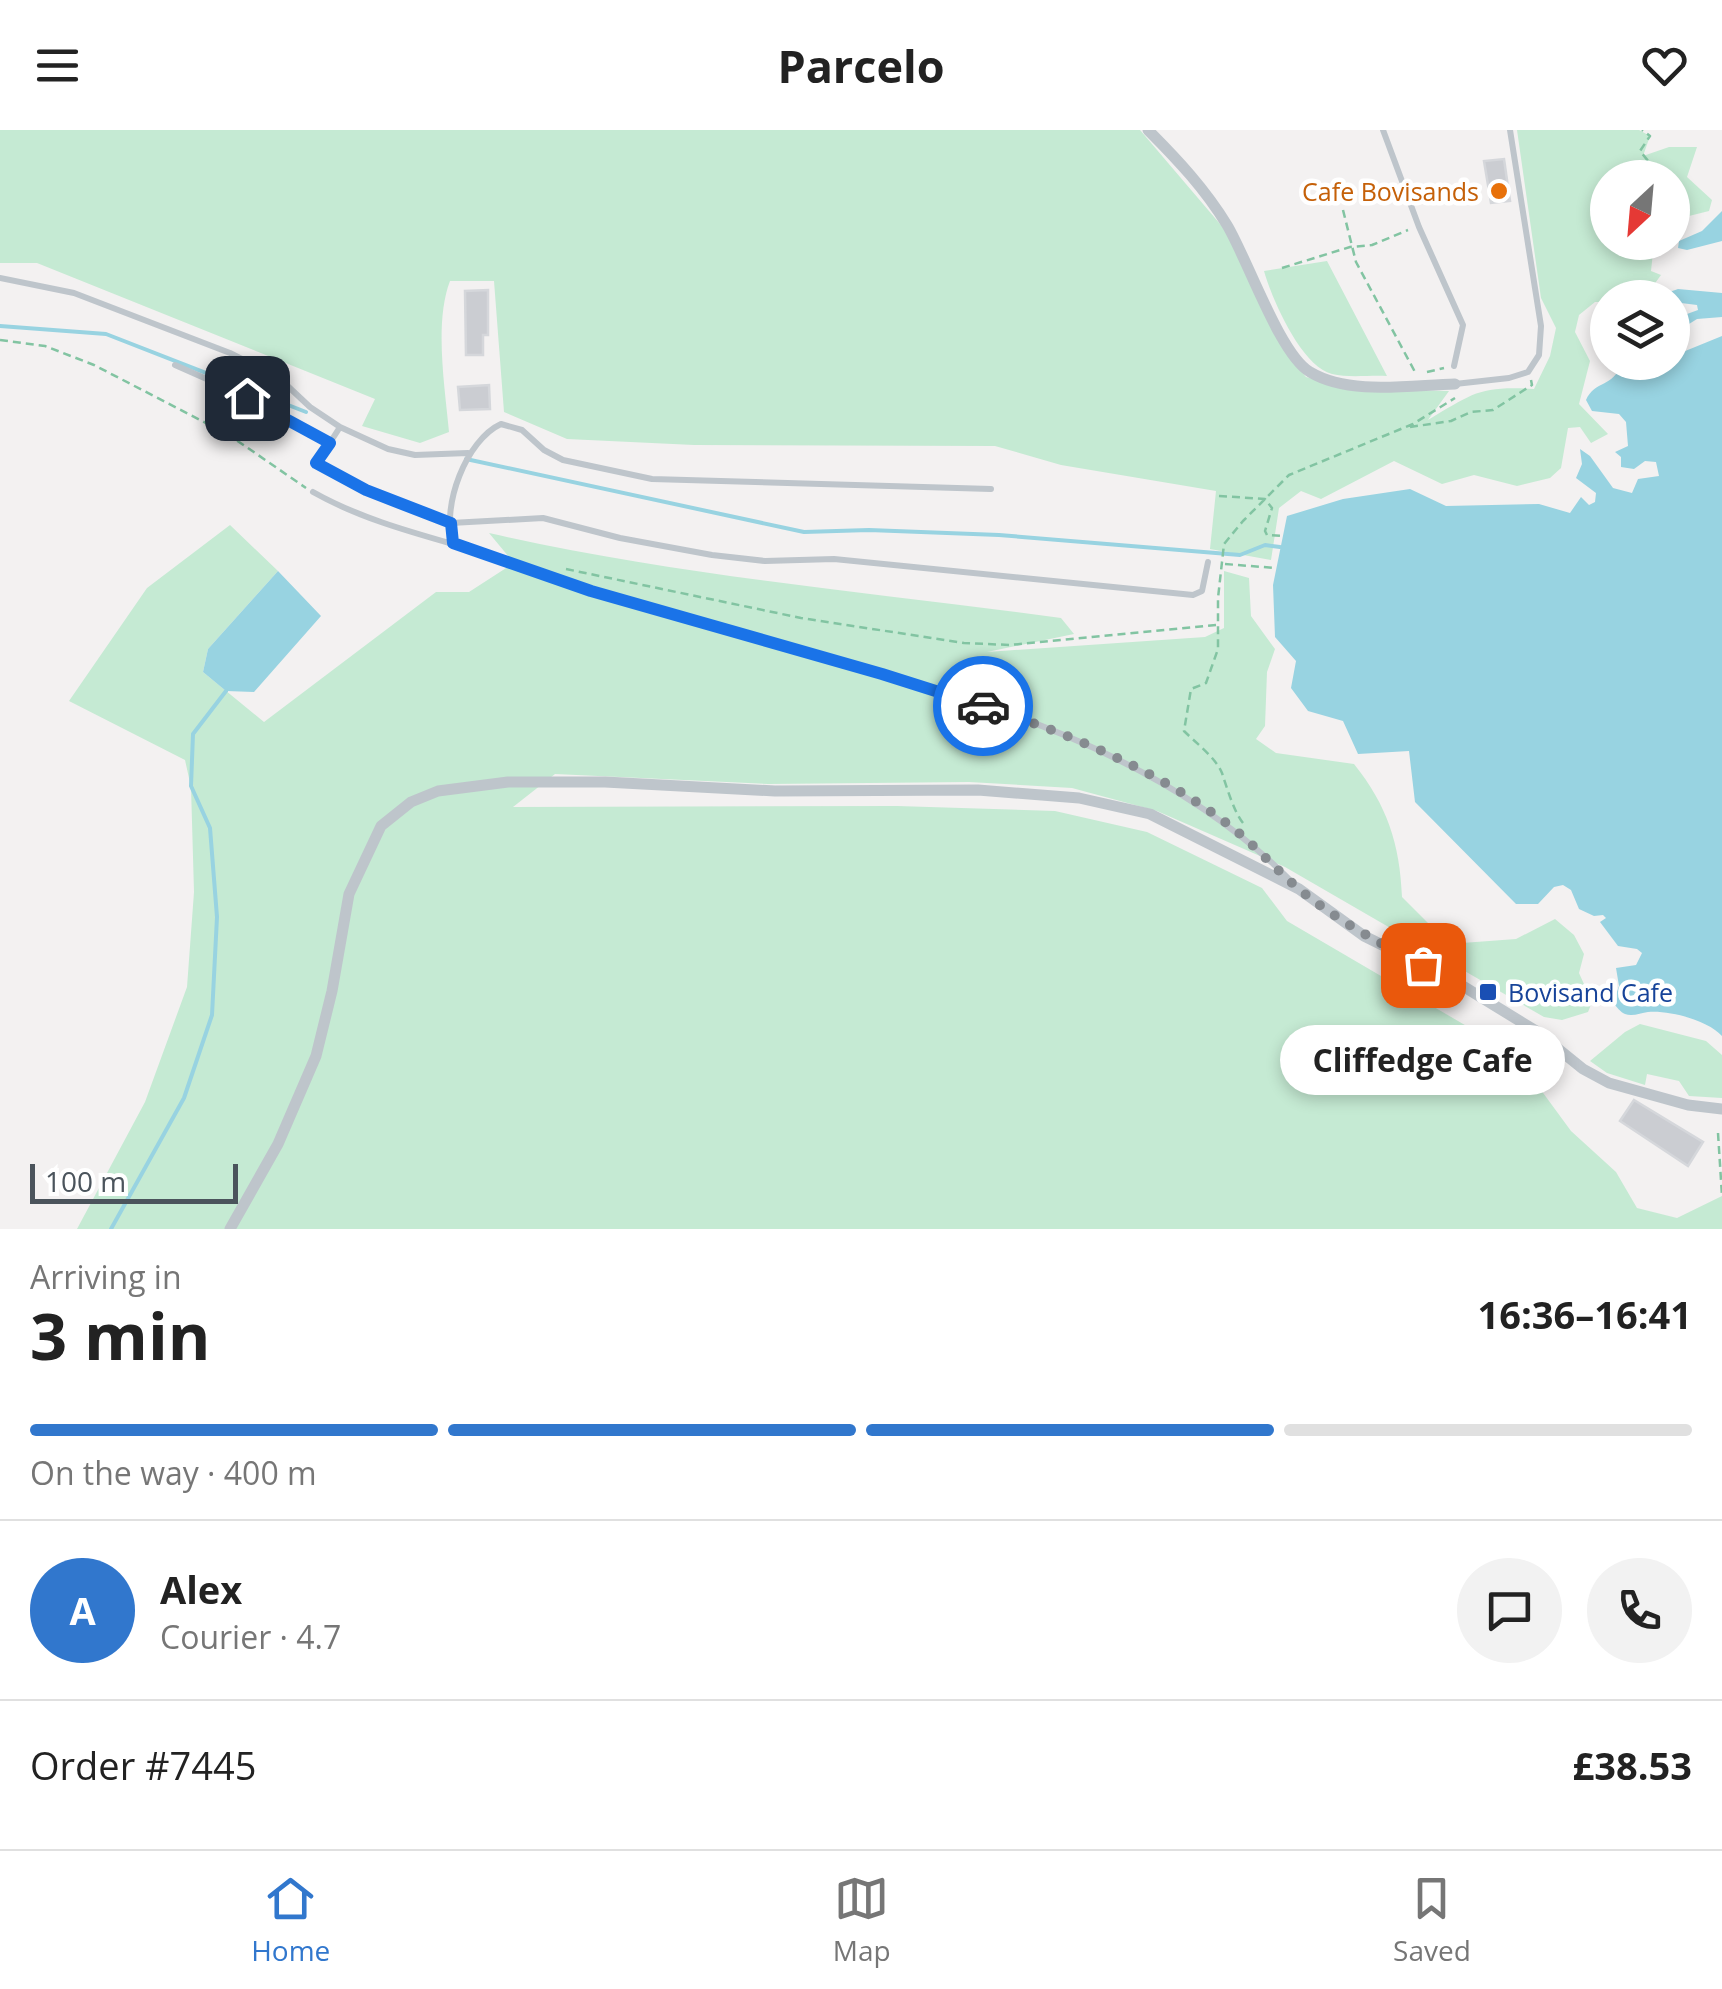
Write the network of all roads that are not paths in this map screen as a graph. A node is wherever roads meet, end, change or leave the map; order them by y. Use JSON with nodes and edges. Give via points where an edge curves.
{"nodes":[{"id":1,"x":1148,"y":130,"type":"edge"},
{"id":2,"x":1383,"y":130,"type":"edge"},
{"id":3,"x":1510,"y":130,"type":"edge"},
{"id":4,"x":0,"y":278,"type":"edge"},
{"id":5,"x":175,"y":365,"type":"dead end"},
{"id":6,"x":1454,"y":366,"type":"road end"},
{"id":7,"x":1455,"y":384,"type":"joint"},
{"id":8,"x":340,"y":427,"type":"junction"},
{"id":9,"x":330,"y":443,"type":"junction"},
{"id":10,"x":468,"y":453,"type":"junction"},
{"id":11,"x":991,"y":489,"type":"dead end"},
{"id":12,"x":313,"y":492,"type":"road end"},
{"id":13,"x":451,"y":523,"type":"junction"},
{"id":14,"x":453,"y":543,"type":"junction"},
{"id":15,"x":1208,"y":562,"type":"dead end"},
{"id":16,"x":1299,"y":889,"type":"junction"},
{"id":17,"x":1722,"y":1110,"type":"edge"},
{"id":18,"x":230,"y":1229,"type":"edge"}],
"edges":[{"from":1,"to":7,"type":"street","via":[[1208,196],[1306,370],[1357,385]]},
{"from":2,"to":6,"type":"lane","via":[[1463,324]]},
{"from":3,"to":7,"type":"lane","via":[[1541,326],[1539,355],[1528,372]]},
{"from":4,"to":8,"type":"lane","via":[[74,293],[230,353],[278,376]]},
{"from":5,"to":9,"type":"lane"},
{"from":8,"to":9,"type":"lane"},
{"from":8,"to":10,"type":"lane","via":[[416,455]]},
{"from":9,"to":13,"type":"lane","via":[[316,463]]},
{"from":10,"to":11,"type":"lane","via":[[506,424],[563,460],[652,479]]},
{"from":10,"to":13,"type":"lane"},
{"from":12,"to":14,"type":"lane","via":[[373,520]]},
{"from":13,"to":14,"type":"lane"},
{"from":13,"to":15,"type":"lane","via":[[543,518],[712,555],[834,559],[1193,595],[1202,591]]},
{"from":14,"to":16,"type":"lane","via":[[591,591],[1014,716],[1105,752],[1225,822]]},
{"from":16,"to":17,"type":"street","via":[[1364,936],[1536,1030],[1609,1083]]},
{"from":16,"to":18,"type":"street","via":[[1150,814],[1079,798],[605,782],[508,782],[438,792],[381,826],[362,862],[316,1056],[278,1144]]}]}
